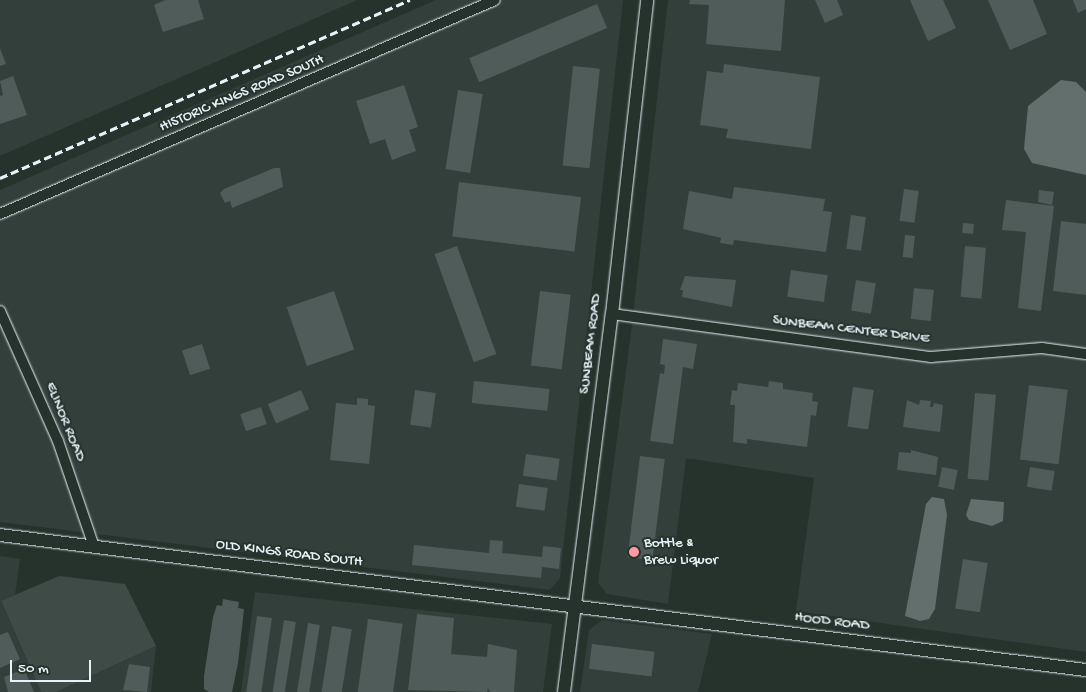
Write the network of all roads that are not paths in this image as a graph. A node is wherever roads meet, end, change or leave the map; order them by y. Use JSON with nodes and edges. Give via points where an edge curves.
{"nodes":[{"id":1,"x":495,"y":0,"type":"edge"},
{"id":2,"x":646,"y":0,"type":"edge"},
{"id":3,"x":0,"y":214,"type":"edge"},
{"id":4,"x":0,"y":311,"type":"edge"},
{"id":5,"x":612,"y":314,"type":"junction"},
{"id":6,"x":1086,"y":354,"type":"edge"},
{"id":7,"x":0,"y":535,"type":"edge"},
{"id":8,"x":94,"y":546,"type":"junction"},
{"id":9,"x":575,"y":606,"type":"junction"},
{"id":10,"x":1086,"y":670,"type":"edge"},
{"id":11,"x":564,"y":692,"type":"edge"}],
"edges":[{"from":1,"to":3,"type":"street","name":"HISTORIC KINGS ROAD SOUTH"},
{"from":2,"to":5,"type":"street","name":"SUNBEAM ROAD"},
{"from":4,"to":8,"type":"street","name":"ELINOR ROAD","via":[[58,441]]},
{"from":5,"to":6,"type":"street","name":"SUNBEAM CENTER DRIVE","via":[[931,356],[1025,349]]},
{"from":5,"to":9,"type":"street","name":"SUNBEAM ROAD"},
{"from":7,"to":8,"type":"street","name":"OLD KINGS ROAD SOUTH"},
{"from":8,"to":9,"type":"street","name":"OLD KINGS ROAD SOUTH"},
{"from":9,"to":10,"type":"street","name":"HOOD ROAD"},
{"from":9,"to":11,"type":"street","name":"SUNBEAM ROAD"}]}
